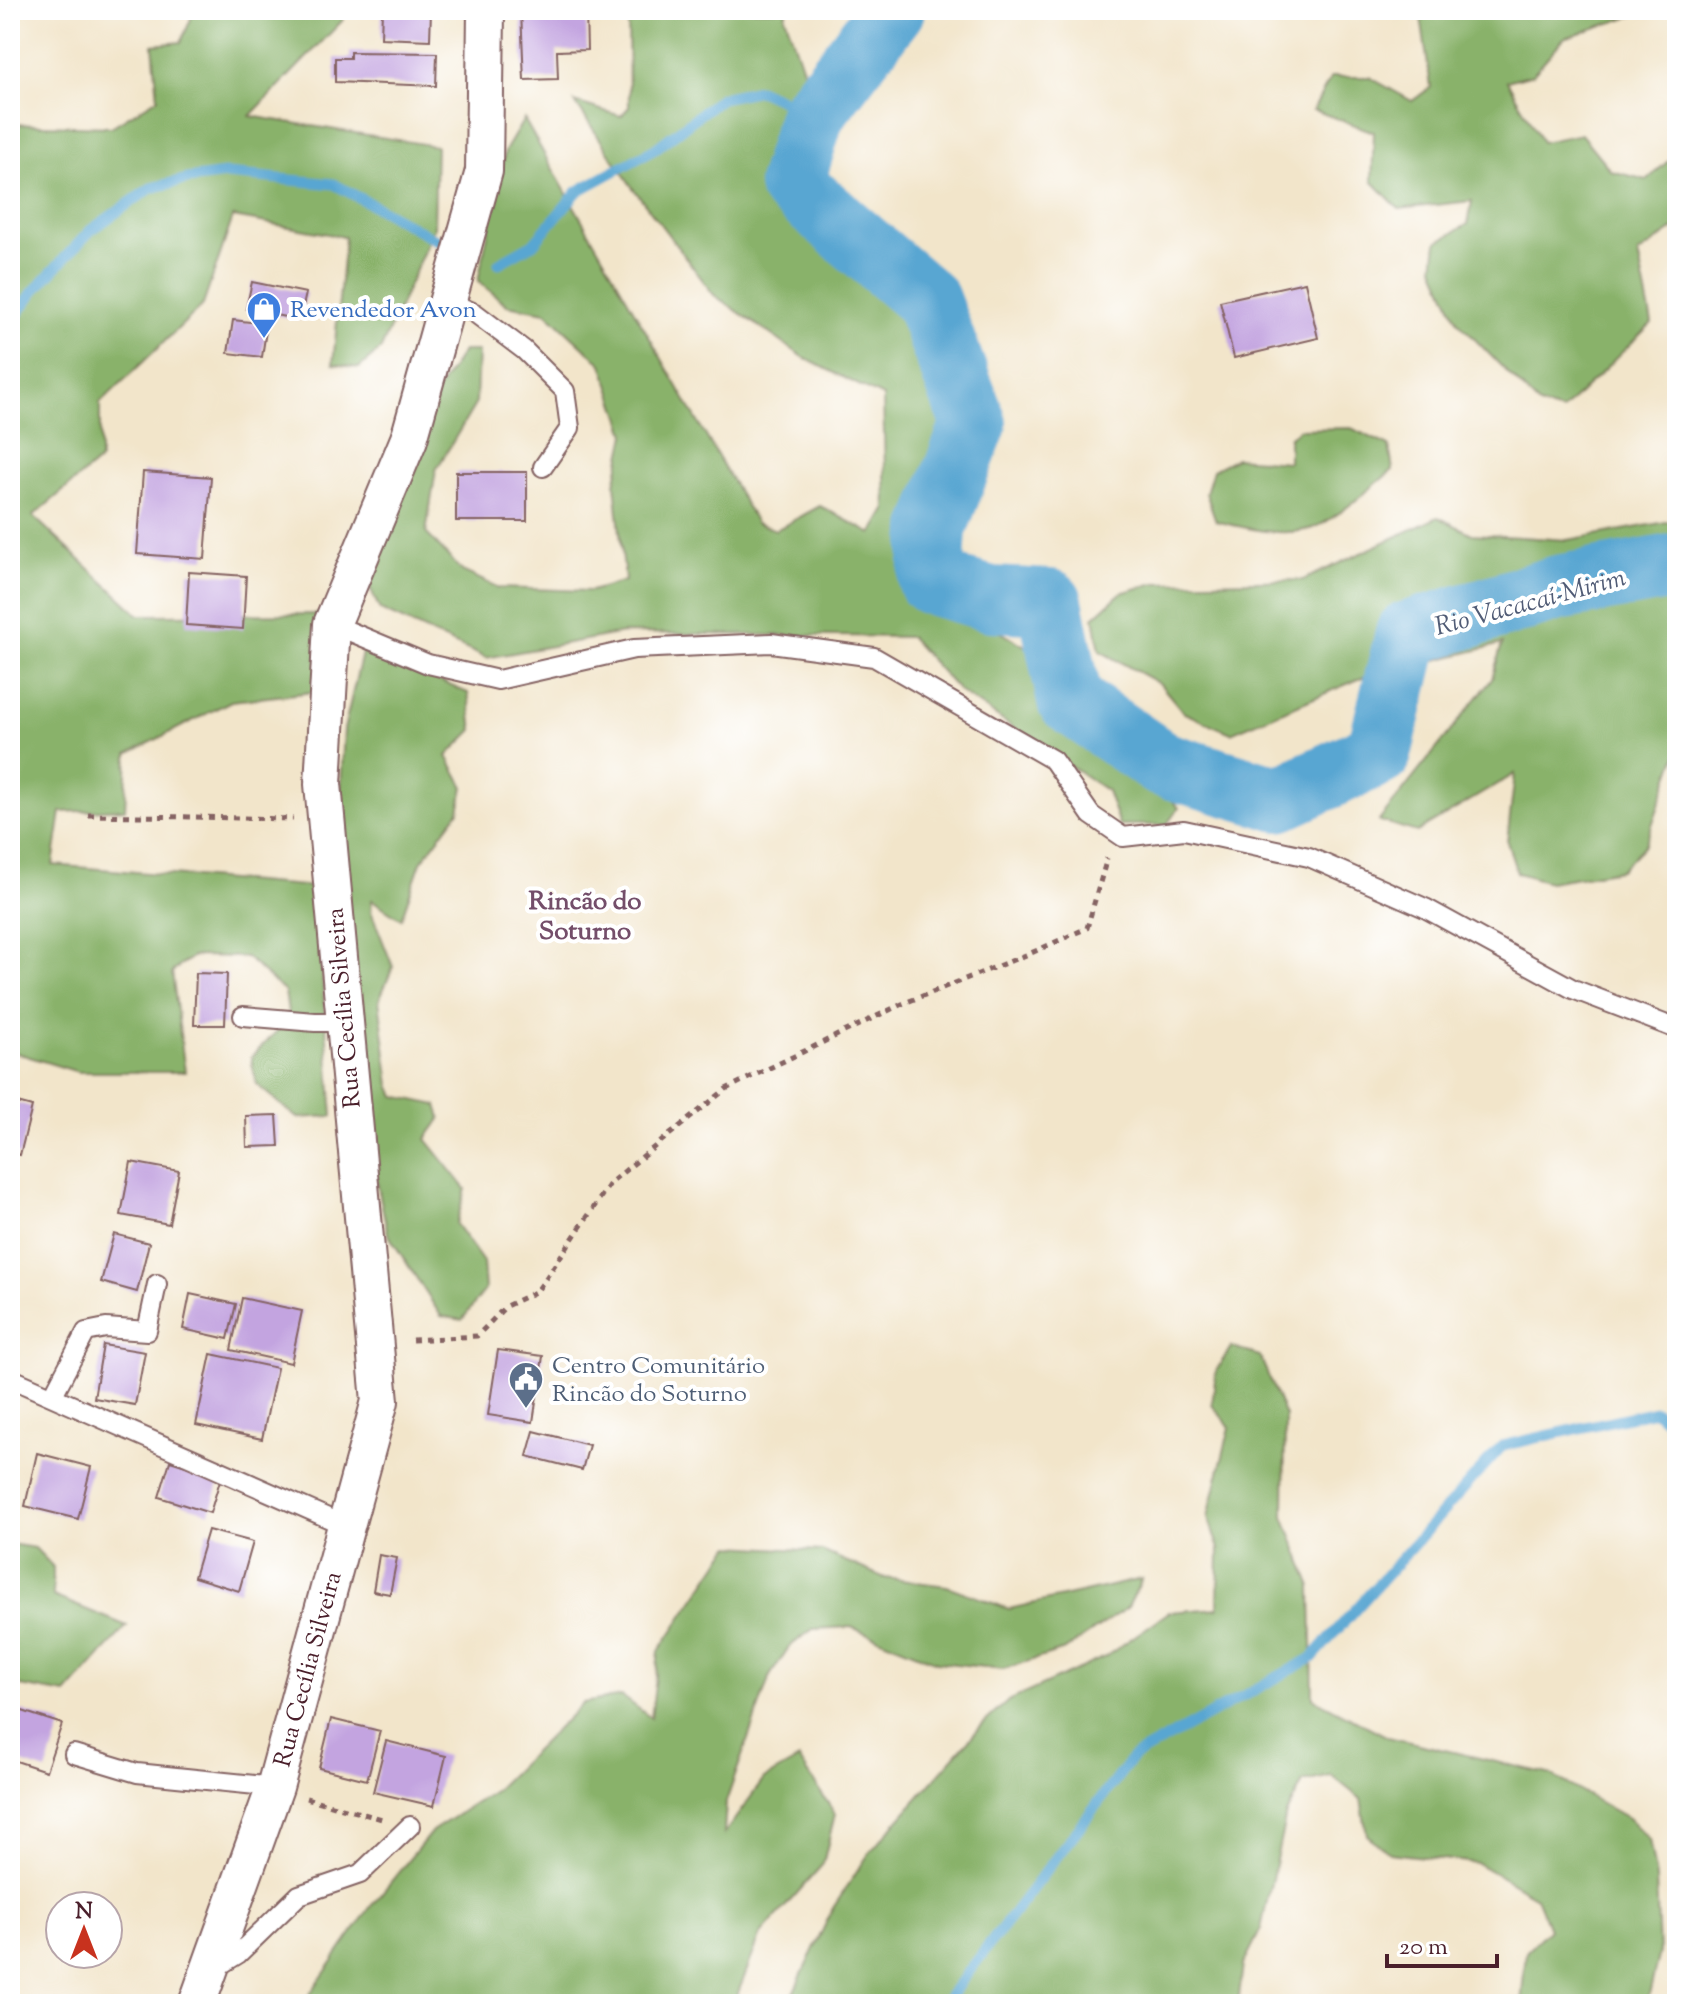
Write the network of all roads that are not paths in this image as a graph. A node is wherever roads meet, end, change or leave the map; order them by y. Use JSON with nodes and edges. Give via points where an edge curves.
{"nodes":[{"id":1,"x":486,"y":10,"type":"edge"},
{"id":2,"x":447,"y":301,"type":"junction"},
{"id":3,"x":543,"y":467,"type":"dead end"},
{"id":4,"x":332,"y":624,"type":"junction"},
{"id":5,"x":243,"y":1016,"type":"dead end"},
{"id":6,"x":345,"y":1022,"type":"junction"},
{"id":7,"x":1677,"y":1029,"type":"edge"},
{"id":8,"x":157,"y":1284,"type":"dead end"},
{"id":9,"x":10,"y":1378,"type":"edge"},
{"id":10,"x":53,"y":1395,"type":"junction"},
{"id":11,"x":346,"y":1526,"type":"junction"},
{"id":12,"x":74,"y":1754,"type":"dead end"},
{"id":13,"x":275,"y":1787,"type":"junction"},
{"id":14,"x":410,"y":1826,"type":"road end"},
{"id":15,"x":203,"y":1988,"type":"edge"}],
"edges":[{"from":1,"to":2,"type":"street","name":"Rua Cecília Silveira","via":[[484,171]]},
{"from":2,"to":3,"type":"lane","via":[[475,313],[512,341],[565,391],[570,428]]},
{"from":2,"to":4,"type":"street","name":"Rua Cecília Silveira","via":[[409,439]]},
{"from":4,"to":6,"type":"street","name":"Rua Cecília Silveira","via":[[323,784]]},
{"from":4,"to":7,"type":"lane","via":[[428,664],[498,680],[634,649],[771,643],[874,657],[1053,760],[1091,815],[1123,837],[1184,830],[1309,857],[1425,908],[1573,989]]},
{"from":5,"to":6,"type":"lane"},
{"from":6,"to":11,"type":"street","name":"Rua Cecília Silveira","via":[[380,1401]]},
{"from":8,"to":10,"type":"lane","via":[[147,1331],[86,1332]]},
{"from":9,"to":10,"type":"lane"},
{"from":10,"to":11,"type":"lane"},
{"from":11,"to":13,"type":"street","name":"Rua Cecília Silveira"},
{"from":12,"to":13,"type":"lane","via":[[137,1773]]},
{"from":13,"to":15,"type":"street","name":"Rua Cecília Silveira"},
{"from":14,"to":15,"type":"lane","via":[[360,1874],[299,1895]]}]}
